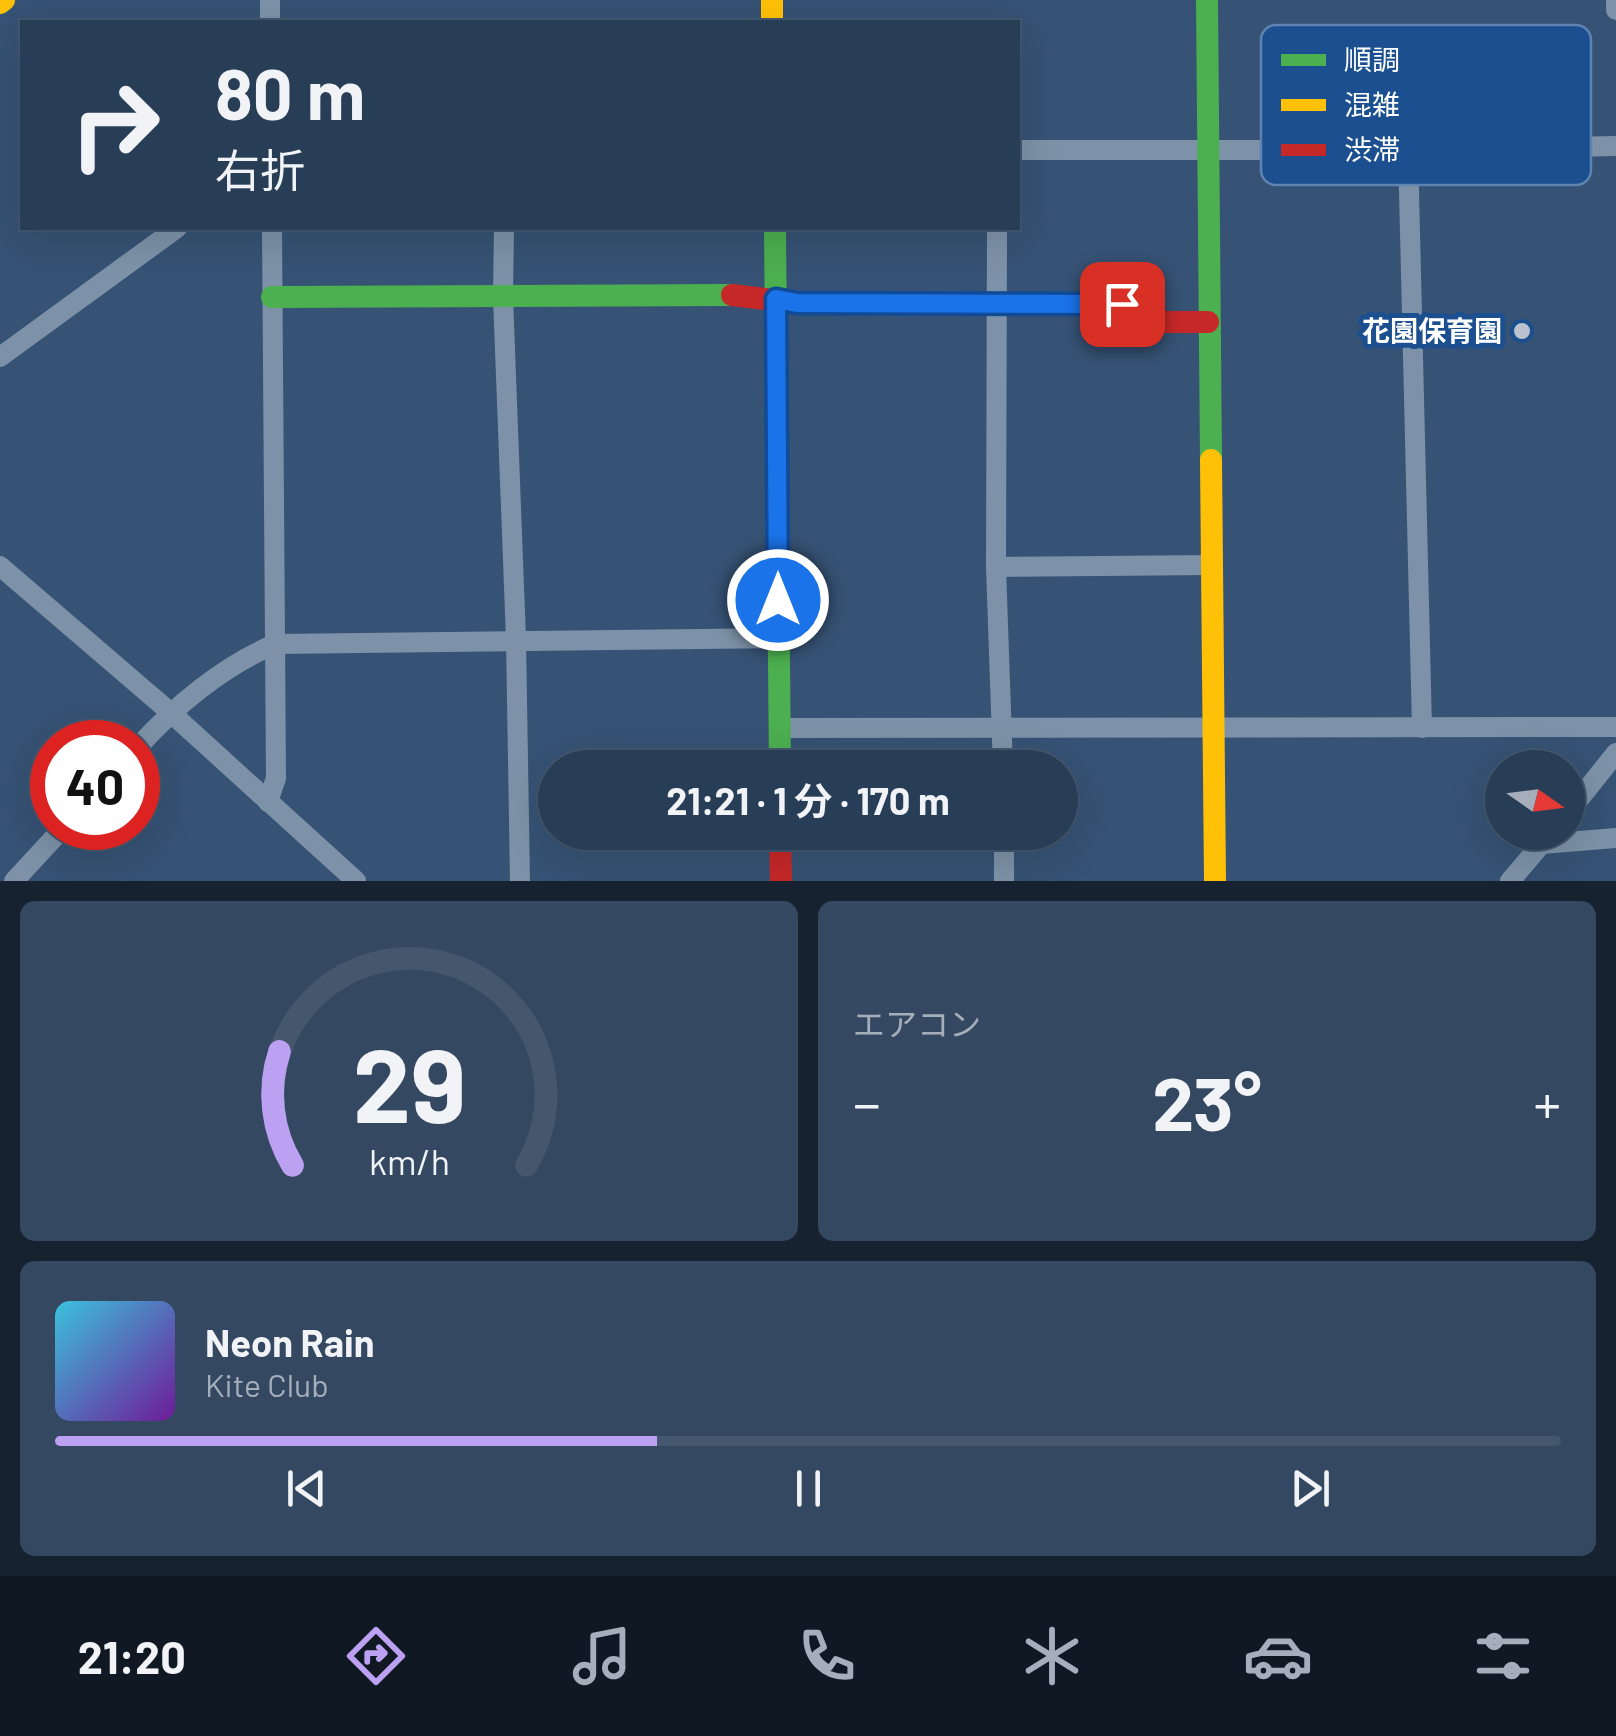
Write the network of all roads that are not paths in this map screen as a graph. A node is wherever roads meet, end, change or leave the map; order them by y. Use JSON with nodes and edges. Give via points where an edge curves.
{"nodes":[{"id":1,"x":1207,"y":0,"type":"edge"},
{"id":2,"x":1616,"y":0,"type":"edge"},
{"id":3,"x":1616,"y":10,"type":"edge"},
{"id":4,"x":1591,"y":146,"type":"edge"},
{"id":5,"x":1616,"y":146,"type":"edge"},
{"id":6,"x":1020,"y":150,"type":"edge"},
{"id":7,"x":1210,"y":150,"type":"junction"},
{"id":8,"x":1261,"y":150,"type":"edge"},
{"id":9,"x":1409,"y":185,"type":"edge"},
{"id":10,"x":174,"y":230,"type":"edge"},
{"id":11,"x":272,"y":230,"type":"edge"},
{"id":12,"x":504,"y":230,"type":"edge"},
{"id":13,"x":774,"y":230,"type":"edge"},
{"id":14,"x":996,"y":230,"type":"edge"},
{"id":15,"x":272,"y":297,"type":"junction"},
{"id":16,"x":503,"y":297,"type":"junction"},
{"id":17,"x":776,"y":299,"type":"junction"},
{"id":18,"x":998,"y":303,"type":"junction"},
{"id":19,"x":1208,"y":322,"type":"junction"},
{"id":20,"x":0,"y":356,"type":"edge"},
{"id":21,"x":0,"y":566,"type":"edge"},
{"id":22,"x":1212,"y":566,"type":"junction"},
{"id":23,"x":996,"y":567,"type":"junction"},
{"id":24,"x":779,"y":638,"type":"junction"},
{"id":25,"x":516,"y":639,"type":"junction"},
{"id":26,"x":275,"y":644,"type":"junction"},
{"id":27,"x":170,"y":712,"type":"junction"},
{"id":28,"x":160,"y":723,"type":"edge"},
{"id":29,"x":1616,"y":727,"type":"edge"},
{"id":30,"x":780,"y":728,"type":"junction"},
{"id":31,"x":1003,"y":728,"type":"junction"},
{"id":32,"x":1215,"y":728,"type":"junction"},
{"id":33,"x":1422,"y":728,"type":"junction"},
{"id":34,"x":780,"y":750,"type":"edge"},
{"id":35,"x":1004,"y":750,"type":"edge"},
{"id":36,"x":1616,"y":756,"type":"edge"},
{"id":37,"x":1585,"y":793,"type":"edge"},
{"id":38,"x":268,"y":802,"type":"junction"},
{"id":39,"x":1585,"y":838,"type":"edge"},
{"id":40,"x":1616,"y":838,"type":"edge"},
{"id":41,"x":43,"y":850,"type":"edge"},
{"id":42,"x":780,"y":850,"type":"edge"},
{"id":43,"x":1004,"y":850,"type":"edge"},
{"id":44,"x":1537,"y":850,"type":"edge"},
{"id":45,"x":14,"y":881,"type":"edge"},
{"id":46,"x":356,"y":881,"type":"edge"},
{"id":47,"x":520,"y":881,"type":"edge"},
{"id":48,"x":781,"y":881,"type":"edge"},
{"id":49,"x":1004,"y":881,"type":"edge"},
{"id":50,"x":1215,"y":881,"type":"edge"},
{"id":51,"x":1510,"y":881,"type":"edge"}],
"edges":[{"from":1,"to":7,"type":"street"},
{"from":2,"to":3,"type":"street"},
{"from":4,"to":5,"type":"street"},
{"from":6,"to":7,"type":"street"},
{"from":7,"to":8,"type":"street"},
{"from":7,"to":19,"type":"street"},
{"from":9,"to":33,"type":"street"},
{"from":10,"to":20,"type":"street"},
{"from":11,"to":15,"type":"street"},
{"from":12,"to":16,"type":"street"},
{"from":13,"to":17,"type":"street"},
{"from":14,"to":18,"type":"street"},
{"from":15,"to":16,"type":"street"},
{"from":15,"to":26,"type":"street"},
{"from":16,"to":17,"type":"street"},
{"from":16,"to":25,"type":"street"},
{"from":17,"to":18,"type":"street"},
{"from":17,"to":24,"type":"street"},
{"from":18,"to":19,"type":"street","via":[[1122,304],[1134,322]]},
{"from":18,"to":23,"type":"street"},
{"from":19,"to":22,"type":"street"},
{"from":21,"to":27,"type":"street"},
{"from":22,"to":23,"type":"street"},
{"from":22,"to":32,"type":"street"},
{"from":23,"to":31,"type":"street"},
{"from":24,"to":25,"type":"street"},
{"from":24,"to":30,"type":"street"},
{"from":25,"to":26,"type":"street"},
{"from":25,"to":47,"type":"street"},
{"from":26,"to":27,"type":"street"},
{"from":26,"to":38,"type":"street","via":[[276,778]]},
{"from":27,"to":28,"type":"street"},
{"from":27,"to":38,"type":"street"},
{"from":29,"to":33,"type":"street"},
{"from":30,"to":31,"type":"street"},
{"from":30,"to":34,"type":"street"},
{"from":31,"to":32,"type":"street"},
{"from":31,"to":35,"type":"street"},
{"from":32,"to":33,"type":"street"},
{"from":32,"to":50,"type":"street"},
{"from":36,"to":37,"type":"street"},
{"from":38,"to":46,"type":"street"},
{"from":39,"to":40,"type":"street"},
{"from":41,"to":45,"type":"street"},
{"from":42,"to":48,"type":"street"},
{"from":43,"to":49,"type":"street"},
{"from":44,"to":51,"type":"street"}]}
